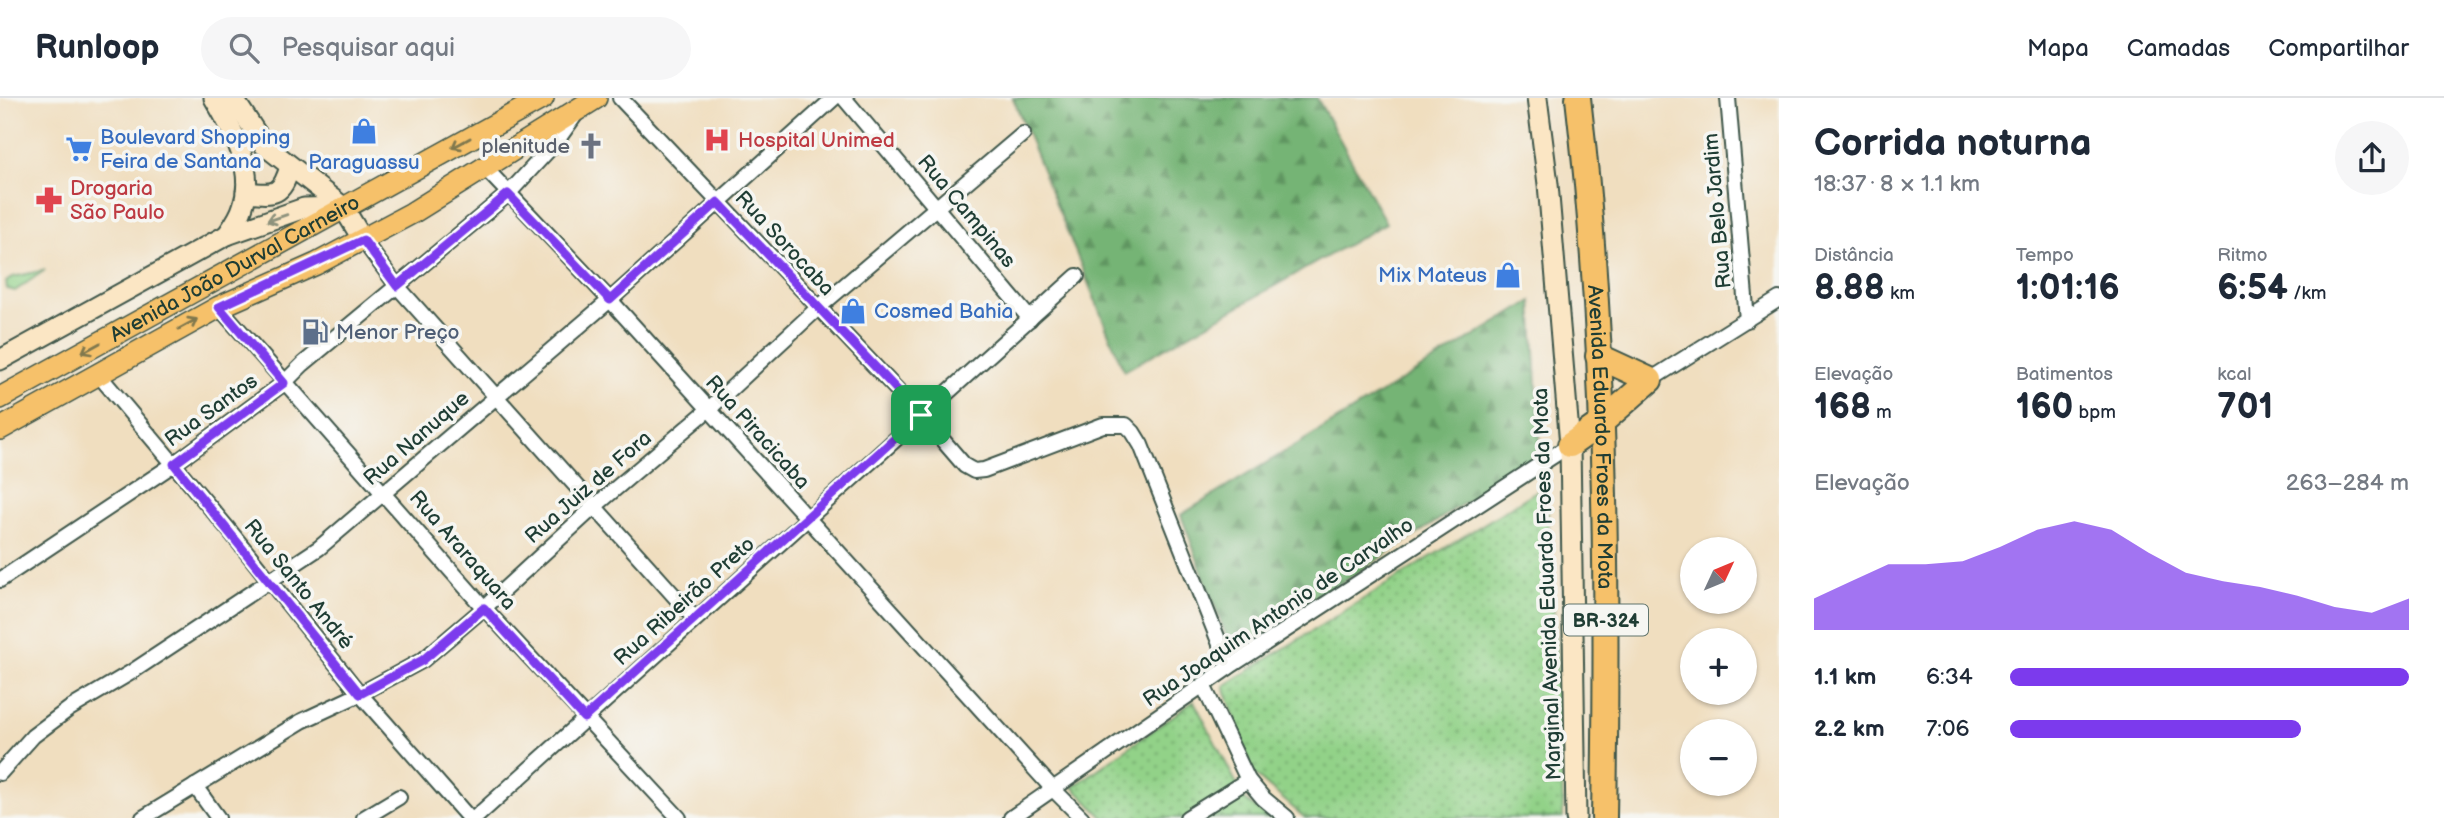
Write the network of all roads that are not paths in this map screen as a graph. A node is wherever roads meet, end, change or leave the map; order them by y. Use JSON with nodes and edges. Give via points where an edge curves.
{"nodes":[{"id":1,"x":214,"y":98,"type":"edge"},
{"id":2,"x":233,"y":98,"type":"edge"},
{"id":3,"x":543,"y":98,"type":"edge"},
{"id":4,"x":620,"y":98,"type":"edge"},
{"id":5,"x":834,"y":98,"type":"edge"},
{"id":6,"x":844,"y":98,"type":"edge"},
{"id":7,"x":1537,"y":98,"type":"edge"},
{"id":8,"x":1578,"y":98,"type":"edge"},
{"id":9,"x":1728,"y":98,"type":"edge"},
{"id":10,"x":588,"y":103,"type":"edge"},
{"id":11,"x":1023,"y":134,"type":"dead end"},
{"id":12,"x":290,"y":167,"type":"junction"},
{"id":13,"x":485,"y":168,"type":"junction"},
{"id":14,"x":246,"y":192,"type":"junction"},
{"id":15,"x":508,"y":194,"type":"junction"},
{"id":16,"x":718,"y":202,"type":"junction"},
{"id":17,"x":343,"y":207,"type":"junction"},
{"id":18,"x":938,"y":208,"type":"junction"},
{"id":19,"x":227,"y":235,"type":"junction"},
{"id":20,"x":363,"y":240,"type":"junction"},
{"id":21,"x":1077,"y":276,"type":"dead end"},
{"id":22,"x":397,"y":286,"type":"junction"},
{"id":23,"x":1779,"y":299,"type":"edge"},
{"id":24,"x":610,"y":300,"type":"junction"},
{"id":25,"x":219,"y":307,"type":"junction"},
{"id":26,"x":817,"y":308,"type":"junction"},
{"id":27,"x":1030,"y":319,"type":"junction"},
{"id":28,"x":1747,"y":320,"type":"junction"},
{"id":29,"x":1598,"y":356,"type":"junction"},
{"id":30,"x":0,"y":360,"type":"edge"},
{"id":31,"x":98,"y":374,"type":"junction"},
{"id":32,"x":1650,"y":380,"type":"junction"},
{"id":33,"x":284,"y":383,"type":"junction"},
{"id":34,"x":496,"y":396,"type":"junction"},
{"id":35,"x":0,"y":398,"type":"edge"},
{"id":36,"x":709,"y":409,"type":"junction"},
{"id":37,"x":921,"y":415,"type":"junction"},
{"id":38,"x":1601,"y":423,"type":"junction"},
{"id":39,"x":0,"y":429,"type":"edge"},
{"id":40,"x":1570,"y":445,"type":"junction"},
{"id":41,"x":174,"y":464,"type":"junction"},
{"id":42,"x":385,"y":494,"type":"junction"},
{"id":43,"x":594,"y":507,"type":"junction"},
{"id":44,"x":808,"y":519,"type":"junction"},
{"id":45,"x":0,"y":580,"type":"edge"},
{"id":46,"x":270,"y":582,"type":"junction"},
{"id":47,"x":484,"y":608,"type":"junction"},
{"id":48,"x":695,"y":619,"type":"junction"},
{"id":49,"x":1229,"y":667,"type":"junction"},
{"id":50,"x":1203,"y":685,"type":"junction"},
{"id":51,"x":360,"y":694,"type":"junction"},
{"id":52,"x":584,"y":718,"type":"junction"},
{"id":53,"x":0,"y":773,"type":"edge"},
{"id":54,"x":1248,"y":780,"type":"junction"},
{"id":55,"x":195,"y":786,"type":"junction"},
{"id":56,"x":1053,"y":789,"type":"junction"},
{"id":57,"x":399,"y":797,"type":"dead end"},
{"id":58,"x":143,"y":818,"type":"edge"},
{"id":59,"x":218,"y":818,"type":"edge"},
{"id":60,"x":364,"y":818,"type":"edge"},
{"id":61,"x":469,"y":818,"type":"edge"},
{"id":62,"x":475,"y":818,"type":"edge"},
{"id":63,"x":678,"y":818,"type":"edge"},
{"id":64,"x":1011,"y":818,"type":"edge"},
{"id":65,"x":1082,"y":818,"type":"edge"},
{"id":66,"x":1187,"y":818,"type":"edge"},
{"id":67,"x":1287,"y":818,"type":"edge"},
{"id":68,"x":1576,"y":818,"type":"edge"},
{"id":69,"x":1604,"y":818,"type":"edge"}],
"edges":[{"from":1,"to":14,"type":"street","via":[[240,150]]},
{"from":2,"to":12,"type":"street","via":[[264,145]]},
{"from":3,"to":17,"type":"main road","name":"Avenida João Durval Carneiro","one_way":true},
{"from":4,"to":16,"type":"street","name":"Rua Sorocaba"},
{"from":5,"to":16,"type":"street","name":"Rua Nanuque"},
{"from":6,"to":18,"type":"street","name":"Rua Campinas"},
{"from":7,"to":40,"type":"street","name":"Marginal Avenida Eduardo Froes da Mota"},
{"from":8,"to":29,"type":"highway","name":"Avenida Eduardo Froes da Mota","number":"BR-324"},
{"from":9,"to":28,"type":"street","name":"Rua Belo Jardim"},
{"from":10,"to":13,"type":"main road","name":"Avenida João Durval Carneiro"},
{"from":10,"to":15,"type":"street","name":"Rua Santos"},
{"from":11,"to":18,"type":"street","name":"Rua Juiz de Fora"},
{"from":12,"to":14,"type":"street","via":[[277,192]]},
{"from":12,"to":17,"type":"street"},
{"from":13,"to":15,"type":"street","name":"Rua Piracicaba"},
{"from":13,"to":20,"type":"main road","name":"Avenida João Durval Carneiro"},
{"from":14,"to":19,"type":"street","via":[[240,215]]},
{"from":15,"to":22,"type":"street","name":"Rua Santos"},
{"from":15,"to":24,"type":"street","name":"Rua Piracicaba"},
{"from":16,"to":24,"type":"street","name":"Rua Nanuque"},
{"from":16,"to":26,"type":"street","name":"Rua Sorocaba"},
{"from":17,"to":19,"type":"street","one_way":true,"via":[[304,208]]},
{"from":17,"to":20,"type":"street"},
{"from":17,"to":35,"type":"main road","name":"Avenida João Durval Carneiro","one_way":true},
{"from":18,"to":26,"type":"street","name":"Rua Juiz de Fora"},
{"from":18,"to":27,"type":"street","name":"Rua Campinas"},
{"from":19,"to":30,"type":"street"},
{"from":20,"to":22,"type":"street"},
{"from":20,"to":25,"type":"main road","name":"Avenida João Durval Carneiro"},
{"from":21,"to":27,"type":"street","name":"Rua Ribeirão Preto"},
{"from":22,"to":33,"type":"street","name":"Rua Santos"},
{"from":22,"to":34,"type":"street"},
{"from":23,"to":28,"type":"street"},
{"from":24,"to":34,"type":"street","name":"Rua Nanuque"},
{"from":24,"to":36,"type":"street","name":"Rua Piracicaba"},
{"from":31,"to":25,"type":"main road","name":"Avenida João Durval Carneiro","one_way":true},
{"from":25,"to":33,"type":"street","name":"Rua Araraquara"},
{"from":26,"to":36,"type":"street","name":"Rua Juiz de Fora"},
{"from":26,"to":37,"type":"street","name":"Rua Sorocaba"},
{"from":27,"to":37,"type":"street","name":"Rua Ribeirão Preto"},
{"from":28,"to":32,"type":"street"},
{"from":29,"to":32,"type":"highway"},
{"from":29,"to":38,"type":"highway","name":"Avenida Eduardo Froes da Mota","number":"BR-324"},
{"from":31,"to":39,"type":"main road","name":"Avenida João Durval Carneiro"},
{"from":31,"to":41,"type":"street","name":"Rua Santo André"},
{"from":32,"to":38,"type":"highway"},
{"from":33,"to":41,"type":"street","name":"Rua Santos"},
{"from":33,"to":42,"type":"street","name":"Rua Araraquara"},
{"from":34,"to":42,"type":"street","name":"Rua Nanuque"},
{"from":34,"to":43,"type":"street"},
{"from":36,"to":43,"type":"street","name":"Rua Juiz de Fora"},
{"from":36,"to":44,"type":"street","name":"Rua Piracicaba"},
{"from":37,"to":44,"type":"street","name":"Rua Ribeirão Preto"},
{"from":37,"to":49,"type":"street","via":[[974,471],[1103,425],[1126,425],[1141,445]]},
{"from":38,"to":40,"type":"highway"},
{"from":38,"to":69,"type":"highway","name":"Avenida Eduardo Froes da Mota","number":"BR-324","via":[[1606,557]]},
{"from":40,"to":49,"type":"street","name":"Rua Joaquim Antonio de Carvalho"},
{"from":40,"to":68,"type":"street","name":"Marginal Avenida Eduardo Froes da Mota"},
{"from":41,"to":45,"type":"street","name":"Rua Santos"},
{"from":41,"to":46,"type":"street","name":"Rua Santo André"},
{"from":42,"to":46,"type":"street","name":"Rua Nanuque"},
{"from":42,"to":47,"type":"street","name":"Rua Araraquara"},
{"from":43,"to":47,"type":"street","name":"Rua Juiz de Fora"},
{"from":43,"to":48,"type":"street"},
{"from":44,"to":48,"type":"street","name":"Rua Ribeirão Preto"},
{"from":44,"to":56,"type":"street","name":"Rua Piracicaba"},
{"from":46,"to":51,"type":"street","name":"Rua Santo André"},
{"from":46,"to":53,"type":"street","name":"Rua Nanuque","via":[[69,709],[33,736]]},
{"from":47,"to":51,"type":"street","name":"Rua Juiz de Fora","via":[[423,660]]},
{"from":47,"to":52,"type":"street","name":"Rua Araraquara"},
{"from":48,"to":52,"type":"street","name":"Rua Ribeirão Preto"},
{"from":49,"to":50,"type":"street","name":"Rua Joaquim Antonio de Carvalho"},
{"from":50,"to":54,"type":"street"},
{"from":50,"to":56,"type":"street","name":"Rua Joaquim Antonio de Carvalho"},
{"from":51,"to":55,"type":"street","name":"Rua Juiz de Fora","via":[[302,721]]},
{"from":51,"to":61,"type":"street","name":"Rua Santo André"},
{"from":52,"to":62,"type":"street","name":"Rua Ribeirão Preto"},
{"from":52,"to":63,"type":"street","name":"Rua Araraquara"},
{"from":54,"to":66,"type":"street"},
{"from":54,"to":67,"type":"street"},
{"from":55,"to":58,"type":"street","name":"Rua Juiz de Fora"},
{"from":55,"to":59,"type":"street"},
{"from":56,"to":64,"type":"street","name":"Rua Joaquim Antonio de Carvalho"},
{"from":56,"to":65,"type":"street","name":"Rua Piracicaba"},
{"from":57,"to":60,"type":"street"}]}
